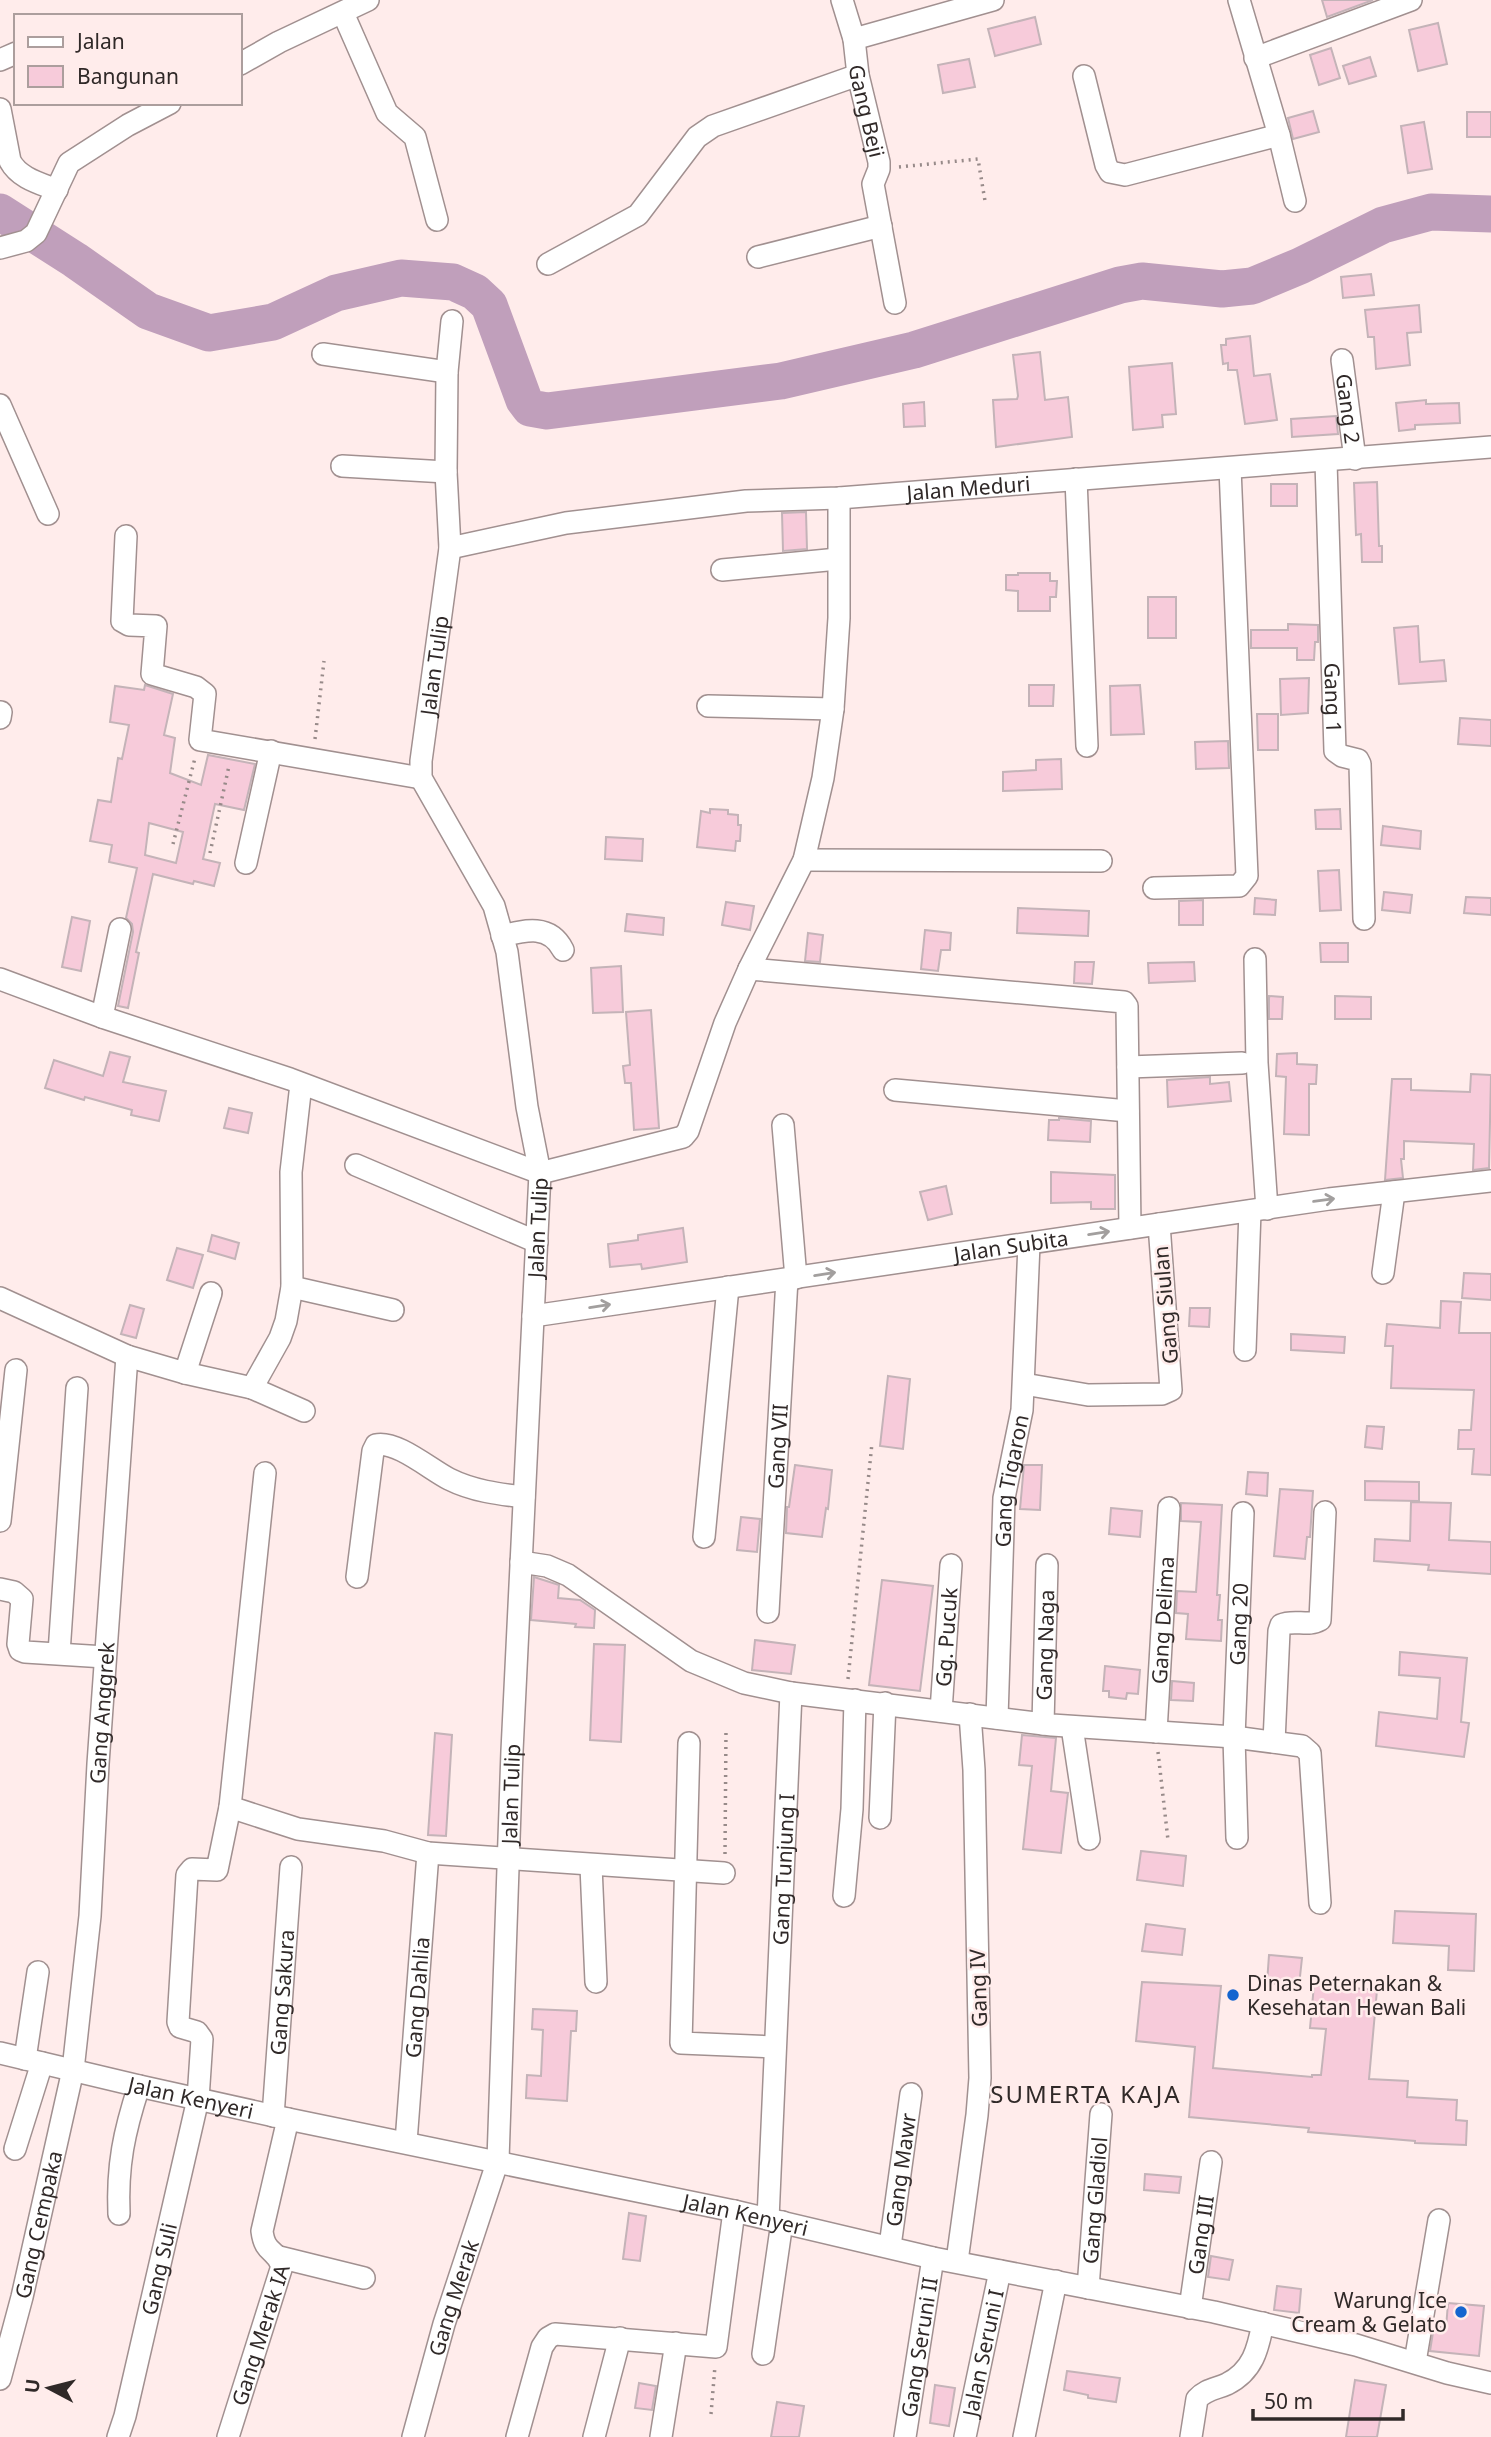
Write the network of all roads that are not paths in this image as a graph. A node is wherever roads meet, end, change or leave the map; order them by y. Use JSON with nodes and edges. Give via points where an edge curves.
{"nodes":[{"id":1,"x":368,"y":0,"type":"edge"},
{"id":2,"x":842,"y":0,"type":"edge"},
{"id":3,"x":993,"y":0,"type":"edge"},
{"id":4,"x":1239,"y":0,"type":"edge"},
{"id":5,"x":1411,"y":0,"type":"edge"},
{"id":6,"x":343,"y":13,"type":"junction"},
{"id":7,"x":853,"y":39,"type":"junction"},
{"id":8,"x":1255,"y":58,"type":"junction"},
{"id":9,"x":242,"y":63,"type":"edge"},
{"id":10,"x":858,"y":75,"type":"junction"},
{"id":11,"x":1084,"y":76,"type":"dead end"},
{"id":12,"x":166,"y":105,"type":"edge"},
{"id":13,"x":0,"y":109,"type":"edge"},
{"id":14,"x":1279,"y":135,"type":"junction"},
{"id":15,"x":57,"y":190,"type":"junction"},
{"id":16,"x":1295,"y":201,"type":"dead end"},
{"id":17,"x":437,"y":220,"type":"dead end"},
{"id":18,"x":881,"y":226,"type":"junction"},
{"id":19,"x":7,"y":246,"type":"edge"},
{"id":20,"x":758,"y":257,"type":"dead end"},
{"id":21,"x":548,"y":264,"type":"dead end"},
{"id":22,"x":895,"y":303,"type":"dead end"},
{"id":23,"x":452,"y":321,"type":"dead end"},
{"id":24,"x":323,"y":354,"type":"dead end"},
{"id":25,"x":1342,"y":360,"type":"dead end"},
{"id":26,"x":447,"y":372,"type":"junction"},
{"id":27,"x":0,"y":405,"type":"edge"},
{"id":28,"x":1491,"y":447,"type":"edge"},
{"id":29,"x":1355,"y":459,"type":"junction"},
{"id":30,"x":1326,"y":461,"type":"junction"},
{"id":31,"x":342,"y":466,"type":"dead end"},
{"id":32,"x":1230,"y":468,"type":"junction"},
{"id":33,"x":446,"y":472,"type":"junction"},
{"id":34,"x":1076,"y":479,"type":"junction"},
{"id":35,"x":839,"y":498,"type":"junction"},
{"id":36,"x":48,"y":514,"type":"dead end"},
{"id":37,"x":126,"y":536,"type":"dead end"},
{"id":38,"x":450,"y":548,"type":"junction"},
{"id":39,"x":838,"y":559,"type":"junction"},
{"id":40,"x":722,"y":570,"type":"dead end"},
{"id":41,"x":708,"y":706,"type":"dead end"},
{"id":42,"x":833,"y":709,"type":"junction"},
{"id":43,"x":1,"y":712,"type":"edge"},
{"id":44,"x":0,"y":718,"type":"edge"},
{"id":45,"x":1087,"y":746,"type":"dead end"},
{"id":46,"x":271,"y":751,"type":"junction"},
{"id":47,"x":421,"y":778,"type":"junction"},
{"id":48,"x":804,"y":860,"type":"junction"},
{"id":49,"x":1101,"y":861,"type":"dead end"},
{"id":50,"x":247,"y":863,"type":"dead end"},
{"id":51,"x":1154,"y":888,"type":"dead end"},
{"id":52,"x":1364,"y":919,"type":"dead end"},
{"id":53,"x":120,"y":929,"type":"dead end"},
{"id":54,"x":502,"y":936,"type":"junction"},
{"id":55,"x":563,"y":950,"type":"dead end"},
{"id":56,"x":1255,"y":959,"type":"dead end"},
{"id":57,"x":749,"y":969,"type":"junction"},
{"id":58,"x":0,"y":979,"type":"edge"},
{"id":59,"x":102,"y":1017,"type":"junction"},
{"id":60,"x":1242,"y":1063,"type":"dead end"},
{"id":61,"x":1128,"y":1067,"type":"junction"},
{"id":62,"x":301,"y":1084,"type":"junction"},
{"id":63,"x":895,"y":1090,"type":"dead end"},
{"id":64,"x":1128,"y":1111,"type":"junction"},
{"id":65,"x":783,"y":1125,"type":"dead end"},
{"id":66,"x":356,"y":1165,"type":"dead end"},
{"id":67,"x":540,"y":1172,"type":"junction"},
{"id":68,"x":1491,"y":1181,"type":"edge"},
{"id":69,"x":1394,"y":1192,"type":"junction"},
{"id":70,"x":1259,"y":1210,"type":"junction"},
{"id":71,"x":1158,"y":1224,"type":"junction"},
{"id":72,"x":1130,"y":1228,"type":"junction"},
{"id":73,"x":537,"y":1241,"type":"junction"},
{"id":74,"x":1029,"y":1244,"type":"junction"},
{"id":75,"x":1383,"y":1273,"type":"dead end"},
{"id":76,"x":792,"y":1279,"type":"junction"},
{"id":77,"x":292,"y":1287,"type":"junction"},
{"id":78,"x":727,"y":1287,"type":"junction"},
{"id":79,"x":211,"y":1293,"type":"dead end"},
{"id":80,"x":0,"y":1298,"type":"edge"},
{"id":81,"x":393,"y":1310,"type":"dead end"},
{"id":82,"x":533,"y":1316,"type":"junction"},
{"id":83,"x":1245,"y":1350,"type":"dead end"},
{"id":84,"x":127,"y":1356,"type":"junction"},
{"id":85,"x":16,"y":1370,"type":"dead end"},
{"id":86,"x":185,"y":1373,"type":"junction"},
{"id":87,"x":1024,"y":1384,"type":"junction"},
{"id":88,"x":78,"y":1388,"type":"dead end"},
{"id":89,"x":252,"y":1388,"type":"junction"},
{"id":90,"x":304,"y":1411,"type":"dead end"},
{"id":91,"x":265,"y":1473,"type":"dead end"},
{"id":92,"x":524,"y":1497,"type":"junction"},
{"id":93,"x":1169,"y":1508,"type":"dead end"},
{"id":94,"x":1325,"y":1512,"type":"dead end"},
{"id":95,"x":1243,"y":1513,"type":"dead end"},
{"id":96,"x":0,"y":1521,"type":"edge"},
{"id":97,"x":704,"y":1537,"type":"dead end"},
{"id":98,"x":521,"y":1562,"type":"junction"},
{"id":99,"x":1047,"y":1565,"type":"dead end"},
{"id":100,"x":951,"y":1566,"type":"dead end"},
{"id":101,"x":358,"y":1577,"type":"dead end"},
{"id":102,"x":0,"y":1589,"type":"edge"},
{"id":103,"x":768,"y":1612,"type":"dead end"},
{"id":104,"x":59,"y":1653,"type":"junction"},
{"id":105,"x":105,"y":1657,"type":"junction"},
{"id":106,"x":791,"y":1693,"type":"junction"},
{"id":107,"x":850,"y":1699,"type":"junction"},
{"id":108,"x":885,"y":1703,"type":"junction"},
{"id":109,"x":941,"y":1711,"type":"junction"},
{"id":110,"x":970,"y":1714,"type":"junction"},
{"id":111,"x":997,"y":1718,"type":"junction"},
{"id":112,"x":1044,"y":1724,"type":"junction"},
{"id":113,"x":1072,"y":1727,"type":"junction"},
{"id":114,"x":1156,"y":1732,"type":"junction"},
{"id":115,"x":1234,"y":1737,"type":"junction"},
{"id":116,"x":1274,"y":1742,"type":"junction"},
{"id":117,"x":689,"y":1743,"type":"dead end"},
{"id":118,"x":230,"y":1807,"type":"junction"},
{"id":119,"x":880,"y":1818,"type":"dead end"},
{"id":120,"x":1237,"y":1838,"type":"dead end"},
{"id":121,"x":1090,"y":1839,"type":"dead end"},
{"id":122,"x":429,"y":1853,"type":"junction"},
{"id":123,"x":509,"y":1860,"type":"junction"},
{"id":124,"x":591,"y":1866,"type":"junction"},
{"id":125,"x":291,"y":1867,"type":"dead end"},
{"id":126,"x":686,"y":1871,"type":"junction"},
{"id":127,"x":724,"y":1873,"type":"road end"},
{"id":128,"x":844,"y":1896,"type":"dead end"},
{"id":129,"x":1320,"y":1903,"type":"dead end"},
{"id":130,"x":38,"y":1972,"type":"dead end"},
{"id":131,"x":596,"y":1982,"type":"dead end"},
{"id":132,"x":775,"y":2047,"type":"junction"},
{"id":133,"x":0,"y":2053,"type":"edge"},
{"id":134,"x":34,"y":2061,"type":"junction"},
{"id":135,"x":72,"y":2070,"type":"junction"},
{"id":136,"x":139,"y":2086,"type":"junction"},
{"id":137,"x":911,"y":2094,"type":"dead end"},
{"id":138,"x":198,"y":2099,"type":"junction"},
{"id":139,"x":1101,"y":2114,"type":"dead end"},
{"id":140,"x":280,"y":2117,"type":"junction"},
{"id":141,"x":406,"y":2142,"type":"junction"},
{"id":142,"x":15,"y":2148,"type":"dead end"},
{"id":143,"x":498,"y":2160,"type":"junction"},
{"id":144,"x":1211,"y":2162,"type":"dead end"},
{"id":145,"x":734,"y":2211,"type":"junction"},
{"id":146,"x":119,"y":2214,"type":"dead end"},
{"id":147,"x":775,"y":2220,"type":"junction"},
{"id":148,"x":1439,"y":2220,"type":"dead end"},
{"id":149,"x":890,"y":2246,"type":"junction"},
{"id":150,"x":279,"y":2257,"type":"junction"},
{"id":151,"x":933,"y":2258,"type":"junction"},
{"id":152,"x":957,"y":2261,"type":"junction"},
{"id":153,"x":1000,"y":2271,"type":"junction"},
{"id":154,"x":364,"y":2278,"type":"dead end"},
{"id":155,"x":1056,"y":2281,"type":"junction"},
{"id":156,"x":1088,"y":2288,"type":"junction"},
{"id":157,"x":1190,"y":2308,"type":"junction"},
{"id":158,"x":1263,"y":2323,"type":"junction"},
{"id":159,"x":620,"y":2338,"type":"junction"},
{"id":160,"x":676,"y":2343,"type":"junction"},
{"id":161,"x":763,"y":2354,"type":"dead end"},
{"id":162,"x":1415,"y":2362,"type":"junction"},
{"id":163,"x":0,"y":2379,"type":"edge"},
{"id":164,"x":1491,"y":2383,"type":"edge"},
{"id":165,"x":118,"y":2437,"type":"edge"},
{"id":166,"x":228,"y":2437,"type":"edge"},
{"id":167,"x":413,"y":2437,"type":"edge"},
{"id":168,"x":517,"y":2437,"type":"edge"},
{"id":169,"x":594,"y":2437,"type":"edge"},
{"id":170,"x":661,"y":2437,"type":"edge"},
{"id":171,"x":905,"y":2437,"type":"edge"},
{"id":172,"x":965,"y":2437,"type":"edge"},
{"id":173,"x":1024,"y":2437,"type":"edge"},
{"id":174,"x":1191,"y":2437,"type":"edge"}],
"edges":[{"from":1,"to":6,"type":"street"},
{"from":2,"to":7,"type":"street","name":"Gang Beji"},
{"from":3,"to":7,"type":"street"},
{"from":4,"to":8,"type":"street"},
{"from":5,"to":8,"type":"street"},
{"from":6,"to":9,"type":"street"},
{"from":6,"to":17,"type":"street","via":[[387,113],[415,137]]},
{"from":7,"to":10,"type":"street","name":"Gang Beji"},
{"from":8,"to":14,"type":"street"},
{"from":10,"to":18,"type":"street","name":"Gang Beji","via":[[880,169],[873,184]]},
{"from":10,"to":21,"type":"street","via":[[713,126],[697,137],[638,215]]},
{"from":11,"to":14,"type":"street","via":[[1110,172],[1125,175]]},
{"from":12,"to":15,"type":"street","via":[[78,155],[68,163]]},
{"from":13,"to":15,"type":"street","via":[[13,167]]},
{"from":14,"to":16,"type":"street"},
{"from":15,"to":19,"type":"street","via":[[36,233]]},
{"from":18,"to":20,"type":"street"},
{"from":18,"to":22,"type":"street","name":"Gang Beji"},
{"from":23,"to":26,"type":"street","name":"Jalan Tulip"},
{"from":24,"to":26,"type":"street"},
{"from":25,"to":29,"type":"street","name":"Gang 2"},
{"from":26,"to":33,"type":"street","name":"Jalan Tulip"},
{"from":27,"to":36,"type":"street"},
{"from":28,"to":29,"type":"street","name":"Jalan Meduri"},
{"from":29,"to":30,"type":"street","name":"Jalan Meduri"},
{"from":30,"to":32,"type":"street","name":"Jalan Meduri"},
{"from":30,"to":52,"type":"street","name":"Gang 1","via":[[1335,751],[1360,764]]},
{"from":31,"to":33,"type":"street"},
{"from":32,"to":34,"type":"street","name":"Jalan Meduri"},
{"from":32,"to":51,"type":"street","via":[[1247,876],[1239,886]]},
{"from":33,"to":38,"type":"street","name":"Jalan Tulip"},
{"from":34,"to":35,"type":"street","name":"Jalan Meduri"},
{"from":34,"to":45,"type":"street"},
{"from":35,"to":38,"type":"street","name":"Jalan Meduri","via":[[746,502],[566,523]]},
{"from":35,"to":39,"type":"street"},
{"from":37,"to":46,"type":"street","via":[[122,621],[156,626],[152,674],[205,694],[200,740]]},
{"from":38,"to":47,"type":"street","name":"Jalan Tulip"},
{"from":39,"to":40,"type":"street"},
{"from":39,"to":42,"type":"street"},
{"from":41,"to":42,"type":"street"},
{"from":42,"to":48,"type":"street"},
{"from":43,"to":44,"type":"street"},
{"from":46,"to":47,"type":"street"},
{"from":46,"to":50,"type":"street"},
{"from":47,"to":54,"type":"street","name":"Jalan Tulip","via":[[494,905]]},
{"from":48,"to":49,"type":"street"},
{"from":48,"to":57,"type":"street"},
{"from":53,"to":59,"type":"street"},
{"from":54,"to":55,"type":"street","via":[[539,930],[549,933]]},
{"from":54,"to":67,"type":"street","name":"Jalan Tulip"},
{"from":56,"to":70,"type":"street"},
{"from":57,"to":61,"type":"street","via":[[1122,1001],[1127,1006]]},
{"from":57,"to":67,"type":"street","via":[[683,1137]]},
{"from":58,"to":59,"type":"street"},
{"from":59,"to":62,"type":"street"},
{"from":60,"to":61,"type":"street"},
{"from":61,"to":64,"type":"street"},
{"from":62,"to":67,"type":"street"},
{"from":62,"to":77,"type":"street","via":[[291,1172]]},
{"from":63,"to":64,"type":"street"},
{"from":64,"to":72,"type":"street"},
{"from":65,"to":76,"type":"street","name":"Gang VII"},
{"from":66,"to":73,"type":"street"},
{"from":67,"to":73,"type":"street","name":"Jalan Tulip"},
{"from":68,"to":69,"type":"street","name":"Jalan Subita"},
{"from":70,"to":69,"type":"street","name":"Jalan Subita","one_way":true},
{"from":69,"to":75,"type":"street"},
{"from":70,"to":71,"type":"street","name":"Jalan Subita"},
{"from":70,"to":83,"type":"street"},
{"from":71,"to":72,"type":"street","name":"Jalan Subita"},
{"from":71,"to":87,"type":"street","name":"Gang Siulan","via":[[1172,1386],[1168,1393],[1088,1395]]},
{"from":74,"to":72,"type":"street","name":"Jalan Subita","one_way":true},
{"from":73,"to":82,"type":"street","name":"Jalan Tulip"},
{"from":76,"to":74,"type":"street","name":"Jalan Subita","one_way":true},
{"from":74,"to":87,"type":"street","name":"Gang Tigaron"},
{"from":76,"to":78,"type":"street","name":"Jalan Subita"},
{"from":76,"to":103,"type":"street","name":"Gang VII"},
{"from":77,"to":81,"type":"street"},
{"from":77,"to":89,"type":"street","via":[[281,1338]]},
{"from":82,"to":78,"type":"street","name":"Jalan Subita","one_way":true},
{"from":78,"to":97,"type":"street"},
{"from":79,"to":86,"type":"street"},
{"from":80,"to":84,"type":"street"},
{"from":82,"to":92,"type":"street","name":"Jalan Tulip"},
{"from":84,"to":86,"type":"street"},
{"from":84,"to":105,"type":"street","name":"Gang Anggrek"},
{"from":85,"to":96,"type":"street"},
{"from":86,"to":89,"type":"street"},
{"from":87,"to":111,"type":"street","name":"Gang Tigaron","via":[[1021,1422],[1004,1498]]},
{"from":88,"to":104,"type":"street"},
{"from":89,"to":90,"type":"street"},
{"from":91,"to":118,"type":"street"},
{"from":92,"to":98,"type":"street","name":"Jalan Tulip"},
{"from":92,"to":101,"type":"street","via":[[479,1491],[450,1480],[398,1449],[376,1445]]},
{"from":93,"to":114,"type":"street","name":"Gang Delima"},
{"from":94,"to":116,"type":"street","via":[[1320,1620],[1288,1622],[1279,1631]]},
{"from":95,"to":115,"type":"street","name":"Gang 20"},
{"from":98,"to":106,"type":"street","via":[[568,1575],[691,1661],[744,1683]]},
{"from":98,"to":123,"type":"street","name":"Jalan Tulip"},
{"from":99,"to":112,"type":"street","name":"Gang Naga"},
{"from":100,"to":109,"type":"street","name":"Gg. Pucuk"},
{"from":102,"to":104,"type":"street","via":[[22,1599],[20,1650]]},
{"from":104,"to":105,"type":"street"},
{"from":105,"to":135,"type":"street","name":"Gang Anggrek","via":[[90,1916]]},
{"from":106,"to":107,"type":"street"},
{"from":106,"to":132,"type":"street","name":"Gang Tunjung I"},
{"from":107,"to":108,"type":"street"},
{"from":107,"to":128,"type":"street","via":[[851,1820]]},
{"from":108,"to":109,"type":"street"},
{"from":108,"to":119,"type":"street"},
{"from":109,"to":110,"type":"street"},
{"from":110,"to":111,"type":"street"},
{"from":110,"to":152,"type":"street","name":"Gang IV","via":[[980,2078]]},
{"from":111,"to":112,"type":"street"},
{"from":112,"to":113,"type":"street"},
{"from":113,"to":114,"type":"street"},
{"from":113,"to":121,"type":"street"},
{"from":114,"to":115,"type":"street"},
{"from":115,"to":116,"type":"street"},
{"from":115,"to":120,"type":"street","name":"Gang 20"},
{"from":116,"to":129,"type":"street","via":[[1302,1746],[1310,1753]]},
{"from":117,"to":126,"type":"street"},
{"from":118,"to":122,"type":"street","via":[[298,1829],[384,1841]]},
{"from":118,"to":138,"type":"street","name":"Gang Suli","via":[[217,1870],[192,1870],[187,1875],[178,2022],[202,2039]]},
{"from":122,"to":123,"type":"street"},
{"from":122,"to":141,"type":"street","name":"Gang Dahlia"},
{"from":123,"to":124,"type":"street"},
{"from":123,"to":143,"type":"street","name":"Jalan Tulip"},
{"from":124,"to":126,"type":"street"},
{"from":124,"to":131,"type":"street"},
{"from":125,"to":140,"type":"street","name":"Gang Sakura"},
{"from":126,"to":127,"type":"street"},
{"from":126,"to":132,"type":"street","via":[[681,2043]]},
{"from":130,"to":134,"type":"street"},
{"from":132,"to":147,"type":"street","name":"Gang Tunjung I"},
{"from":133,"to":134,"type":"street","name":"Jalan Kenyeri"},
{"from":134,"to":135,"type":"street","name":"Jalan Kenyeri"},
{"from":134,"to":142,"type":"street"},
{"from":135,"to":136,"type":"street","name":"Jalan Kenyeri"},
{"from":135,"to":163,"type":"street","name":"Gang Cempaka"},
{"from":136,"to":138,"type":"street","name":"Jalan Kenyeri"},
{"from":136,"to":146,"type":"street","via":[[121,2151]]},
{"from":137,"to":149,"type":"street","name":"Gang Mawr"},
{"from":138,"to":140,"type":"street","name":"Jalan Kenyeri"},
{"from":138,"to":165,"type":"street","name":"Gang Suli"},
{"from":139,"to":156,"type":"street","name":"Gang Gladiol"},
{"from":140,"to":141,"type":"street","name":"Jalan Kenyeri"},
{"from":140,"to":150,"type":"street","name":"Gang Merak IA","via":[[262,2231],[263,2245]]},
{"from":141,"to":143,"type":"street","name":"Jalan Kenyeri"},
{"from":143,"to":145,"type":"street","name":"Jalan Kenyeri"},
{"from":143,"to":167,"type":"street","name":"Gang Merak","via":[[444,2324]]},
{"from":144,"to":157,"type":"street","name":"Gang III"},
{"from":145,"to":147,"type":"street","name":"Jalan Kenyeri"},
{"from":145,"to":160,"type":"street","via":[[716,2347]]},
{"from":147,"to":149,"type":"street","name":"Jalan Kenyeri"},
{"from":147,"to":161,"type":"street","name":"Gang Tunjung I","via":[[776,2260]]},
{"from":148,"to":162,"type":"street"},
{"from":149,"to":151,"type":"street","name":"Jalan Kenyeri"},
{"from":150,"to":154,"type":"street"},
{"from":150,"to":166,"type":"street","name":"Gang Merak IA","via":[[282,2266]]},
{"from":151,"to":152,"type":"street","name":"Jalan Kenyeri"},
{"from":151,"to":171,"type":"street","name":"Gang Seruni II"},
{"from":152,"to":153,"type":"street","name":"Jalan Kenyeri"},
{"from":153,"to":155,"type":"street","name":"Jalan Kenyeri"},
{"from":153,"to":172,"type":"street","name":"Jalan Seruni I"},
{"from":155,"to":156,"type":"street","name":"Jalan Kenyeri"},
{"from":155,"to":173,"type":"street"},
{"from":156,"to":157,"type":"street","name":"Jalan Kenyeri"},
{"from":157,"to":158,"type":"street","name":"Jalan Kenyeri"},
{"from":158,"to":162,"type":"street","name":"Jalan Kenyeri"},
{"from":158,"to":174,"type":"street","via":[[1257,2355],[1250,2365],[1229,2383],[1198,2399]]},
{"from":159,"to":160,"type":"street"},
{"from":159,"to":168,"type":"street","via":[[564,2333],[548,2338]]},
{"from":159,"to":169,"type":"street"},
{"from":160,"to":170,"type":"street"},
{"from":162,"to":164,"type":"street","name":"Jalan Kenyeri"}]}
